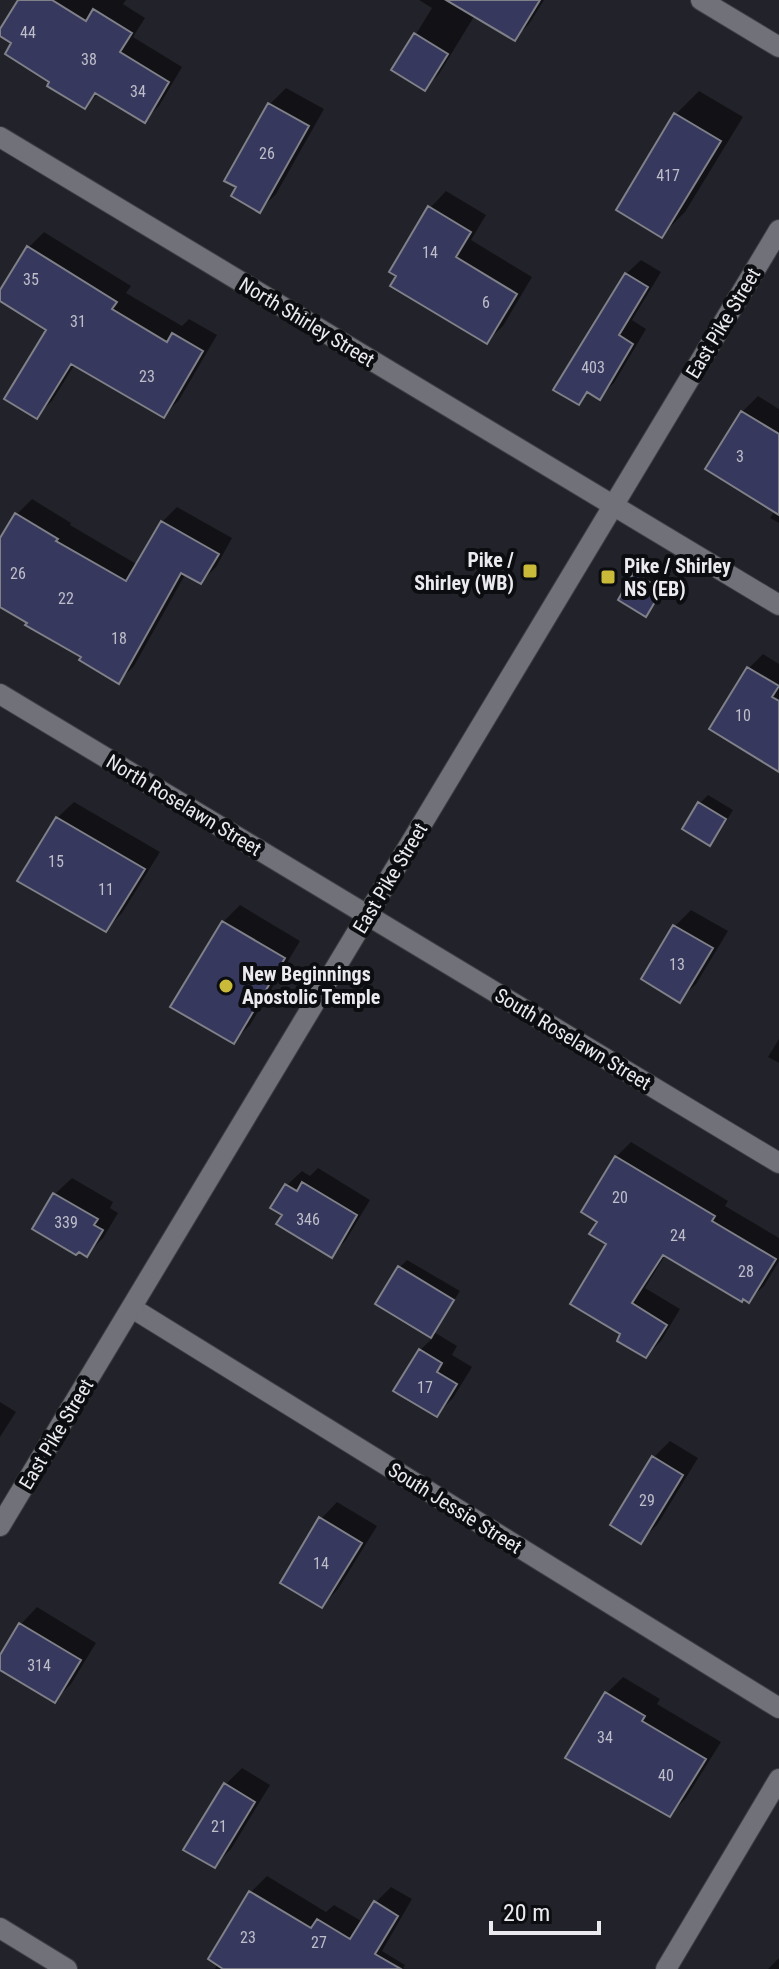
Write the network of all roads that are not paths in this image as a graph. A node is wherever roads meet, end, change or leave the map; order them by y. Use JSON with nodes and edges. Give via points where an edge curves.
{"nodes":[{"id":1,"x":701,"y":0,"type":"edge"},
{"id":2,"x":779,"y":47,"type":"edge"},
{"id":3,"x":0,"y":137,"type":"edge"},
{"id":4,"x":779,"y":230,"type":"edge"},
{"id":5,"x":614,"y":506,"type":"junction"},
{"id":6,"x":779,"y":605,"type":"edge"},
{"id":7,"x":0,"y":694,"type":"edge"},
{"id":8,"x":367,"y":915,"type":"junction"},
{"id":9,"x":779,"y":1163,"type":"edge"},
{"id":10,"x":132,"y":1308,"type":"junction"},
{"id":11,"x":0,"y":1526,"type":"edge"},
{"id":12,"x":779,"y":1708,"type":"edge"},
{"id":13,"x":779,"y":1779,"type":"edge"},
{"id":14,"x":0,"y":1928,"type":"edge"},
{"id":15,"x":67,"y":1969,"type":"edge"},
{"id":16,"x":666,"y":1969,"type":"edge"}],
"edges":[{"from":1,"to":2,"type":"street"},
{"from":3,"to":5,"type":"street","name":"North Shirley Street"},
{"from":4,"to":5,"type":"street","name":"East Pike Street"},
{"from":5,"to":6,"type":"street","name":"North Shirley Street"},
{"from":5,"to":8,"type":"street","name":"East Pike Street"},
{"from":7,"to":8,"type":"street","name":"North Roselawn Street"},
{"from":8,"to":9,"type":"street","name":"South Roselawn Street"},
{"from":8,"to":10,"type":"street","name":"East Pike Street"},
{"from":10,"to":11,"type":"street","name":"East Pike Street"},
{"from":10,"to":12,"type":"street","name":"South Jessie Street"},
{"from":13,"to":16,"type":"street"},
{"from":14,"to":15,"type":"street"}]}
